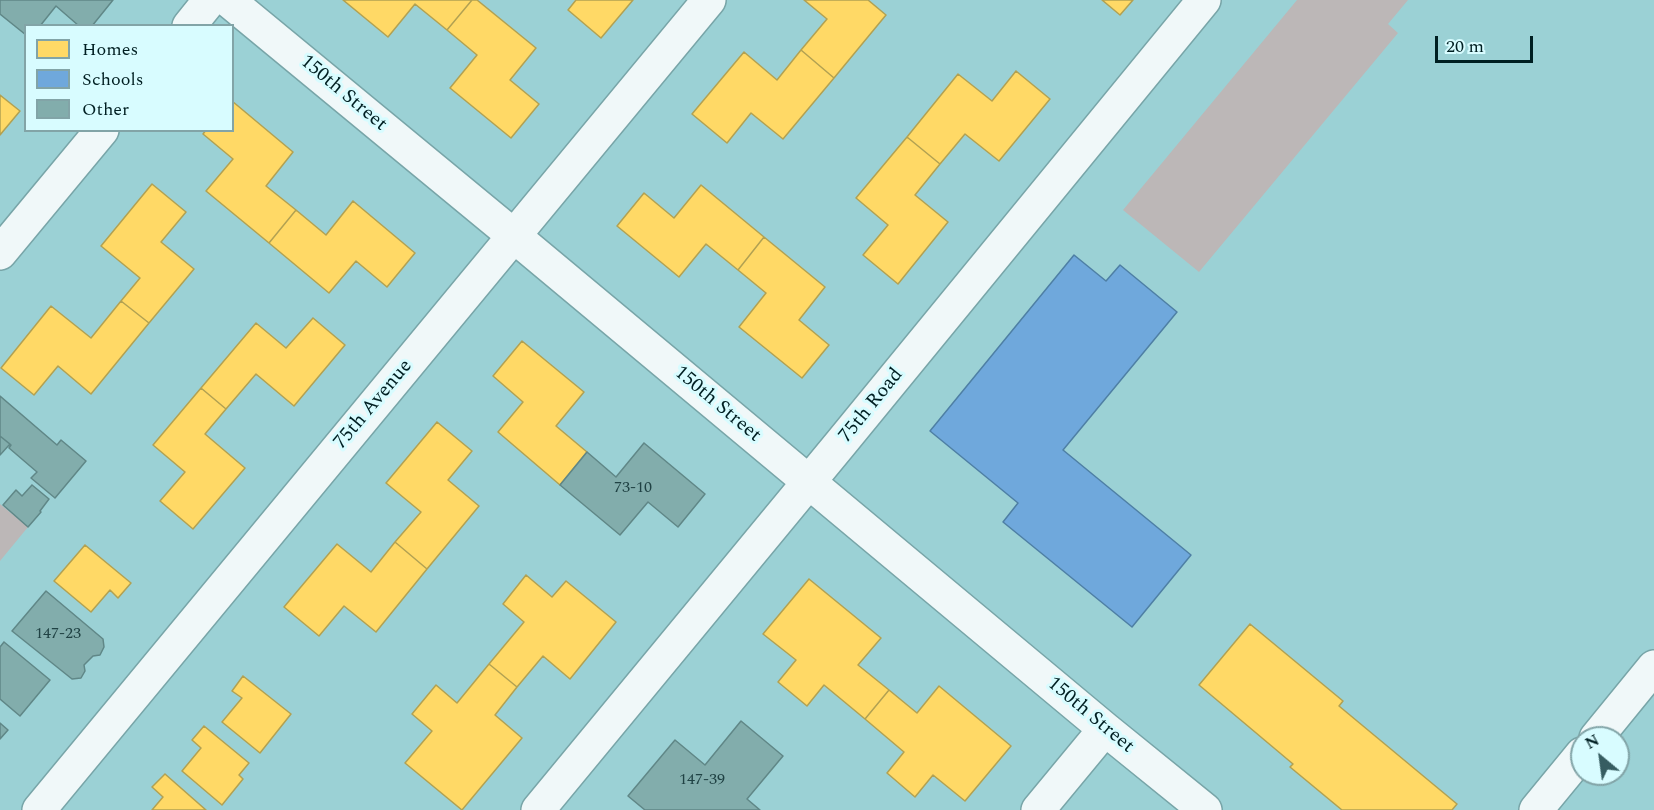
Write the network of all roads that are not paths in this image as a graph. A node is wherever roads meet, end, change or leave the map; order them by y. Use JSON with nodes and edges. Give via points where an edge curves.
{"nodes":[{"id":1,"x":210,"y":0,"type":"edge"},
{"id":2,"x":228,"y":0,"type":"edge"},
{"id":3,"x":709,"y":0,"type":"edge"},
{"id":4,"x":1204,"y":0,"type":"edge"},
{"id":5,"x":191,"y":24,"type":"edge"},
{"id":6,"x":100,"y":132,"type":"edge"},
{"id":7,"x":514,"y":236,"type":"junction"},
{"id":8,"x":0,"y":253,"type":"edge"},
{"id":9,"x":810,"y":482,"type":"junction"},
{"id":10,"x":1654,"y":668,"type":"edge"},
{"id":11,"x":1606,"y":726,"type":"edge"},
{"id":12,"x":1105,"y":729,"type":"junction"},
{"id":13,"x":1570,"y":769,"type":"edge"},
{"id":14,"x":39,"y":810,"type":"edge"},
{"id":15,"x":538,"y":810,"type":"edge"},
{"id":16,"x":1038,"y":810,"type":"edge"},
{"id":17,"x":1205,"y":810,"type":"edge"},
{"id":18,"x":1536,"y":810,"type":"edge"}],
"edges":[{"from":1,"to":5,"type":"street"},
{"from":2,"to":7,"type":"street","name":"150th Street"},
{"from":3,"to":7,"type":"street","name":"75th Avenue"},
{"from":4,"to":9,"type":"street","name":"75th Road"},
{"from":6,"to":8,"type":"street"},
{"from":7,"to":9,"type":"street","name":"150th Street"},
{"from":7,"to":14,"type":"street","name":"75th Avenue"},
{"from":9,"to":12,"type":"street","name":"150th Street"},
{"from":9,"to":15,"type":"street","name":"75th Road"},
{"from":10,"to":11,"type":"street"},
{"from":12,"to":16,"type":"street"},
{"from":12,"to":17,"type":"street","name":"150th Street"},
{"from":13,"to":18,"type":"street"}]}
